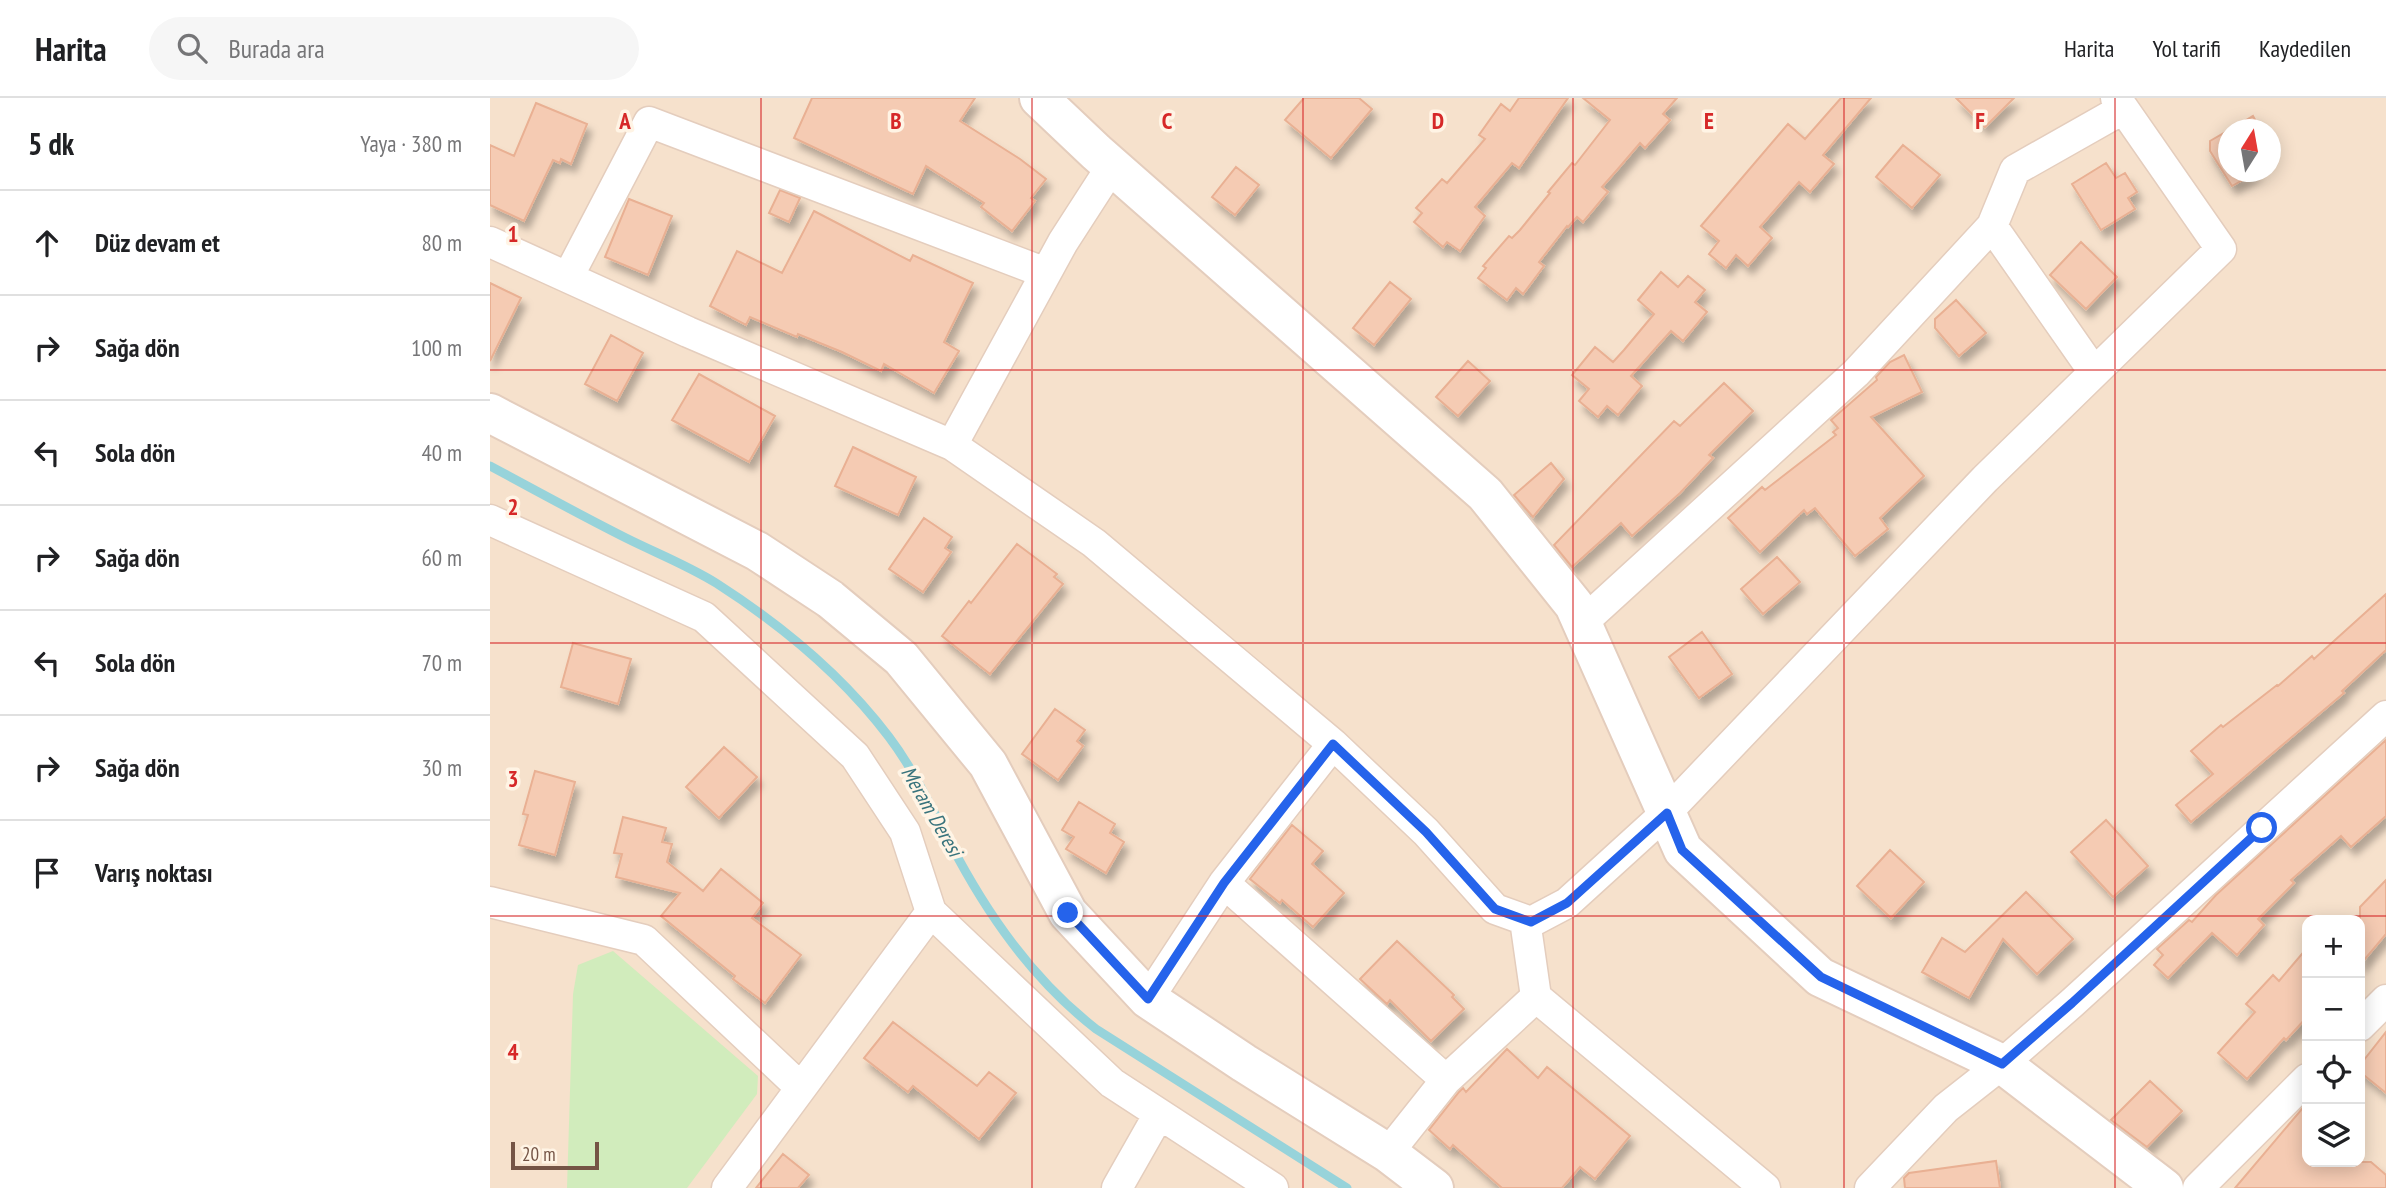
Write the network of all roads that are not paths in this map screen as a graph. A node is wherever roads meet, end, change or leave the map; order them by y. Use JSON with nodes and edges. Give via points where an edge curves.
{"nodes":[{"id":1,"x":1039,"y":98,"type":"edge"},
{"id":2,"x":2120,"y":103,"type":"edge"},
{"id":3,"x":645,"y":110,"type":"edge"},
{"id":4,"x":1112,"y":166,"type":"junction"},
{"id":5,"x":1992,"y":226,"type":"junction"},
{"id":6,"x":490,"y":242,"type":"edge"},
{"id":7,"x":1046,"y":273,"type":"junction"},
{"id":8,"x":568,"y":277,"type":"junction"},
{"id":9,"x":2095,"y":372,"type":"junction"},
{"id":10,"x":490,"y":413,"type":"edge"},
{"id":11,"x":952,"y":445,"type":"junction"},
{"id":12,"x":490,"y":520,"type":"edge"},
{"id":13,"x":1581,"y":623,"type":"junction"},
{"id":14,"x":2386,"y":716,"type":"edge"},
{"id":15,"x":1333,"y":744,"type":"junction"},
{"id":16,"x":1667,"y":813,"type":"junction"},
{"id":17,"x":1224,"y":883,"type":"junction"},
{"id":18,"x":490,"y":902,"type":"edge"},
{"id":19,"x":931,"y":912,"type":"junction"},
{"id":20,"x":1525,"y":920,"type":"junction"},
{"id":21,"x":1536,"y":997,"type":"junction"},
{"id":22,"x":1148,"y":999,"type":"junction"},
{"id":23,"x":2386,"y":1000,"type":"edge"},
{"id":24,"x":2365,"y":1021,"type":"edge"},
{"id":25,"x":2002,"y":1064,"type":"junction"},
{"id":26,"x":1446,"y":1080,"type":"junction"},
{"id":27,"x":2302,"y":1084,"type":"edge"},
{"id":28,"x":801,"y":1088,"type":"junction"},
{"id":29,"x":1159,"y":1114,"type":"junction"},
{"id":30,"x":1388,"y":1153,"type":"junction"},
{"id":31,"x":727,"y":1188,"type":"edge"},
{"id":32,"x":1117,"y":1188,"type":"edge"},
{"id":33,"x":1273,"y":1188,"type":"edge"},
{"id":34,"x":1434,"y":1188,"type":"edge"},
{"id":35,"x":1765,"y":1188,"type":"edge"},
{"id":36,"x":1870,"y":1188,"type":"edge"},
{"id":37,"x":2164,"y":1188,"type":"edge"},
{"id":38,"x":2198,"y":1188,"type":"edge"}],
"edges":[{"from":1,"to":4,"type":"street"},
{"from":2,"to":5,"type":"street","via":[[2015,170]]},
{"from":2,"to":9,"type":"street","via":[[2221,248]]},
{"from":3,"to":7,"type":"street"},
{"from":3,"to":8,"type":"street"},
{"from":4,"to":7,"type":"street"},
{"from":4,"to":13,"type":"street","via":[[1485,494],[1574,605]]},
{"from":5,"to":9,"type":"street"},
{"from":5,"to":13,"type":"street","via":[[1856,373]]},
{"from":6,"to":8,"type":"street"},
{"from":7,"to":11,"type":"street"},
{"from":8,"to":11,"type":"street"},
{"from":9,"to":16,"type":"street","via":[[1985,479]]},
{"from":10,"to":22,"type":"street","via":[[757,551],[830,599],[901,658],[988,764],[1068,913]]},
{"from":11,"to":15,"type":"street","via":[[1094,543]]},
{"from":12,"to":19,"type":"street","via":[[704,617],[855,756],[905,832]]},
{"from":13,"to":16,"type":"street"},
{"from":14,"to":25,"type":"street"},
{"from":15,"to":17,"type":"street"},
{"from":15,"to":20,"type":"street","via":[[1426,832],[1495,909]]},
{"from":16,"to":20,"type":"street","via":[[1567,903],[1531,922]]},
{"from":16,"to":25,"type":"street","via":[[1682,850],[1821,977]]},
{"from":17,"to":22,"type":"street"},
{"from":17,"to":26,"type":"street"},
{"from":18,"to":28,"type":"street","via":[[644,940]]},
{"from":19,"to":28,"type":"street"},
{"from":19,"to":29,"type":"street","via":[[1112,1083]]},
{"from":20,"to":21,"type":"street"},
{"from":21,"to":26,"type":"street"},
{"from":21,"to":35,"type":"street"},
{"from":22,"to":30,"type":"street"},
{"from":23,"to":24,"type":"street"},
{"from":25,"to":36,"type":"street","via":[[1945,1108]]},
{"from":25,"to":37,"type":"street"},
{"from":26,"to":30,"type":"street"},
{"from":27,"to":38,"type":"street"},
{"from":28,"to":31,"type":"street"},
{"from":29,"to":32,"type":"street"},
{"from":29,"to":33,"type":"street"},
{"from":30,"to":34,"type":"street"}]}
